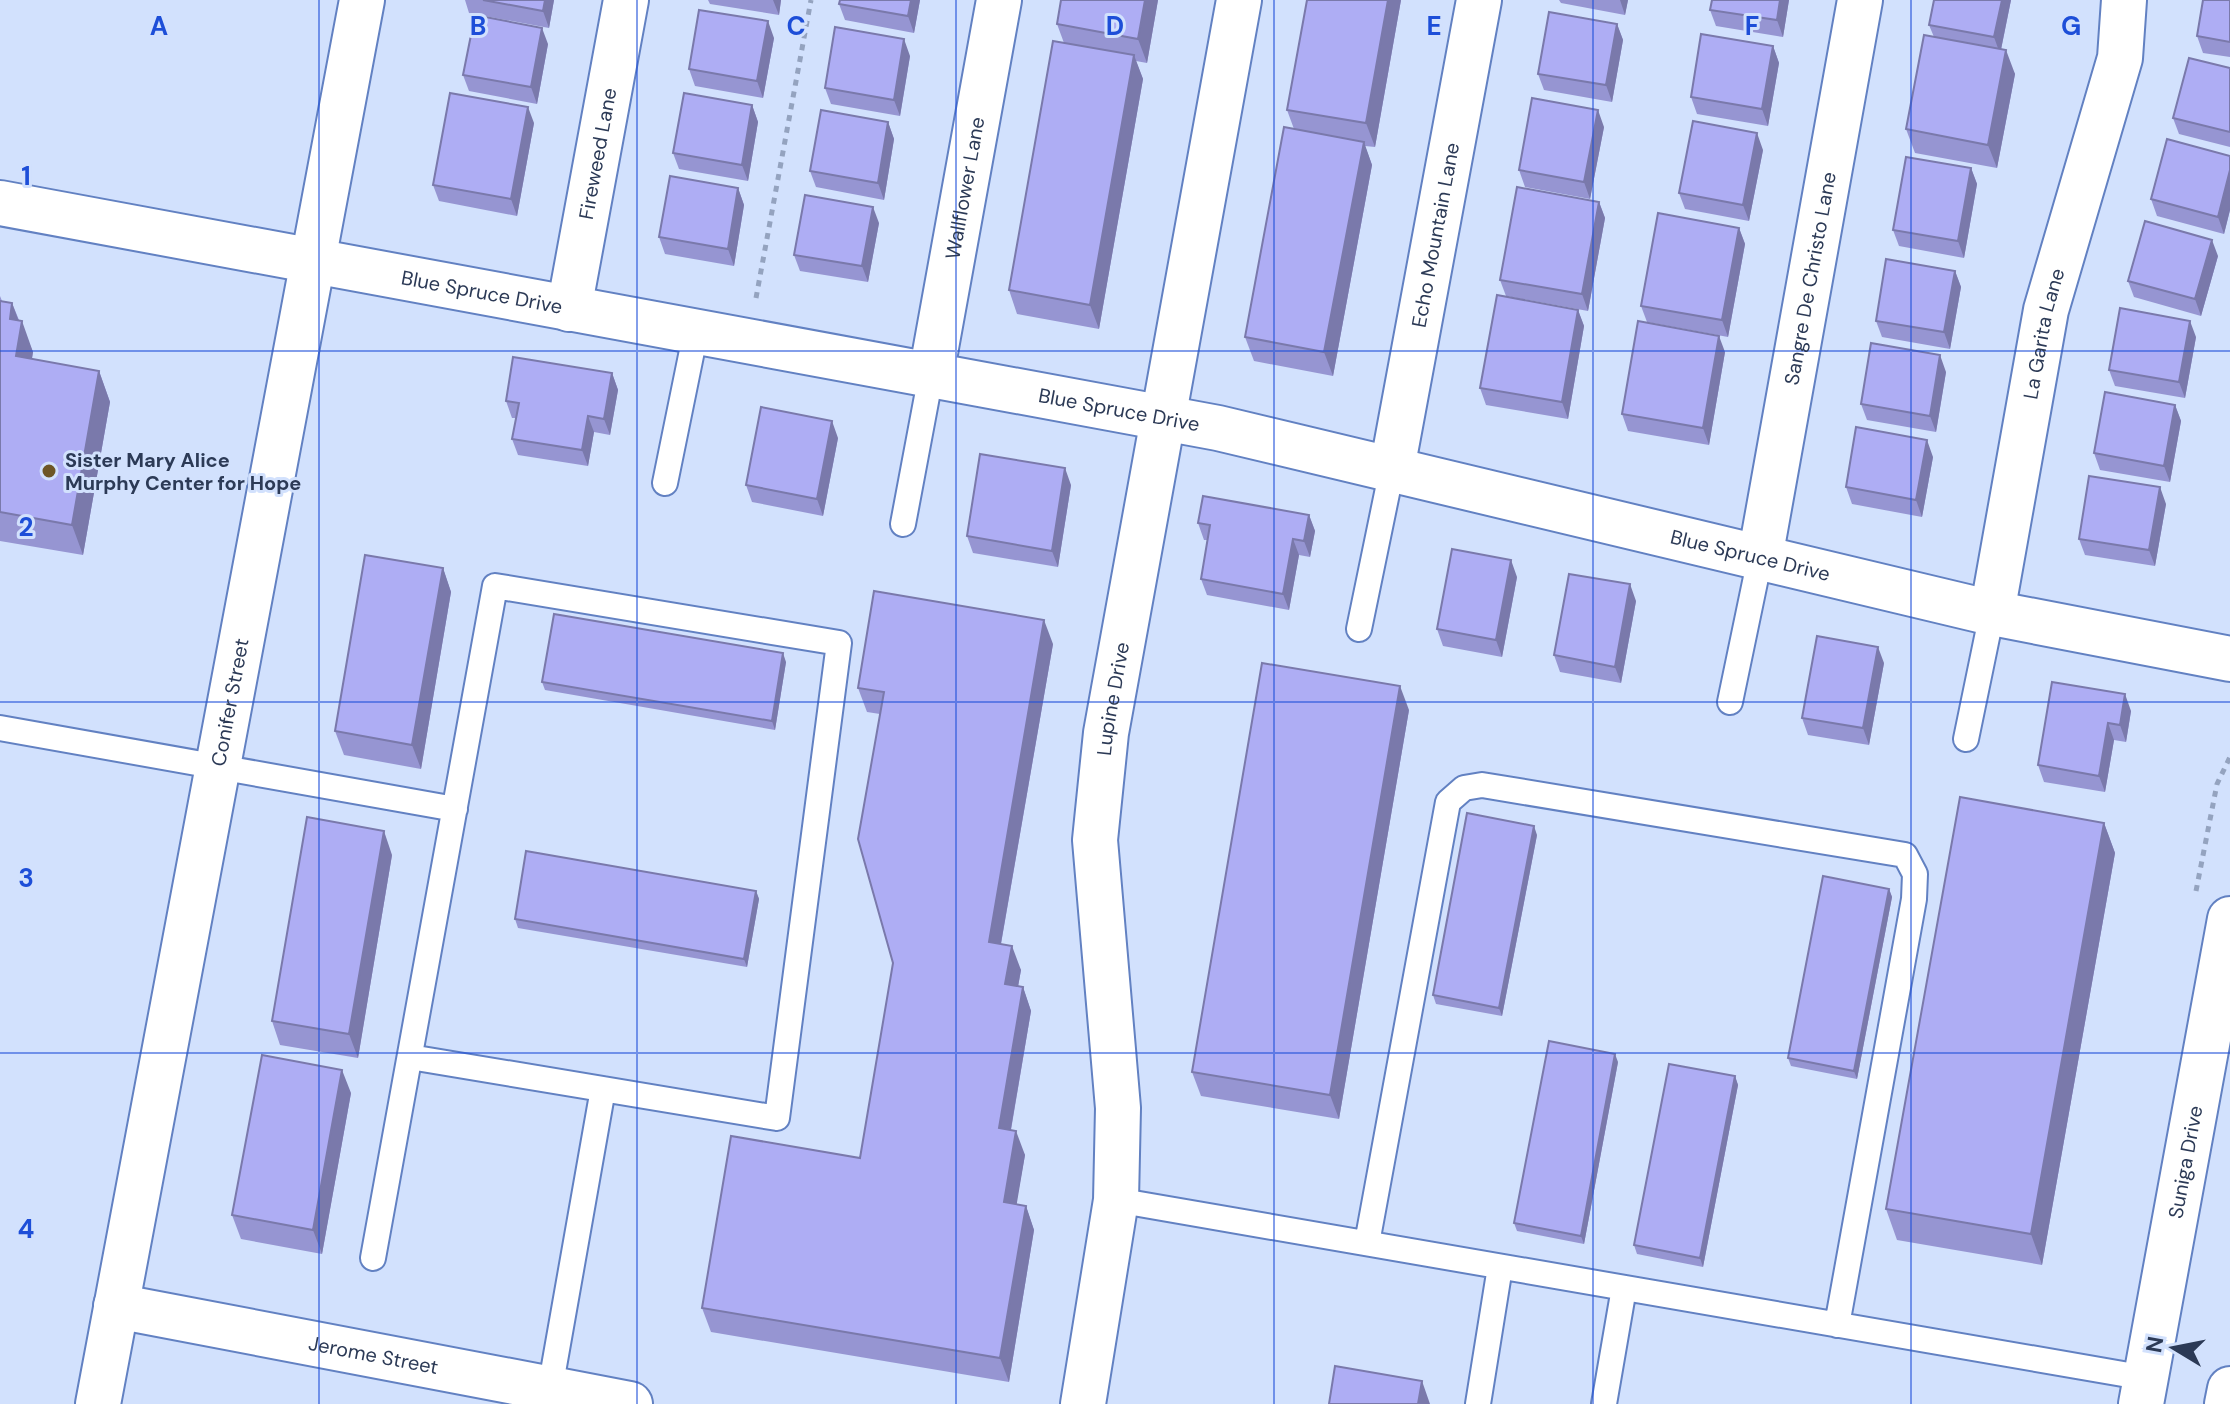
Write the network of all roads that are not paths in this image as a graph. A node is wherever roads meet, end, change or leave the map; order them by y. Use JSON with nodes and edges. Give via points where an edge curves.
{"nodes":[{"id":1,"x":362,"y":0,"type":"edge"},
{"id":2,"x":626,"y":0,"type":"edge"},
{"id":3,"x":999,"y":0,"type":"edge"},
{"id":4,"x":1239,"y":0,"type":"edge"},
{"id":5,"x":1479,"y":0,"type":"edge"},
{"id":6,"x":1860,"y":0,"type":"edge"},
{"id":7,"x":2124,"y":0,"type":"edge"},
{"id":8,"x":0,"y":203,"type":"edge"},
{"id":9,"x":312,"y":262,"type":"junction"},
{"id":10,"x":569,"y":309,"type":"junction"},
{"id":11,"x":696,"y":331,"type":"junction"},
{"id":12,"x":931,"y":375,"type":"junction"},
{"id":13,"x":1163,"y":418,"type":"junction"},
{"id":14,"x":1392,"y":469,"type":"junction"},
{"id":15,"x":665,"y":483,"type":"dead end"},
{"id":16,"x":903,"y":524,"type":"dead end"},
{"id":17,"x":1760,"y":558,"type":"junction"},
{"id":18,"x":1992,"y":613,"type":"junction"},
{"id":19,"x":1359,"y":629,"type":"dead end"},
{"id":20,"x":2230,"y":659,"type":"edge"},
{"id":21,"x":1730,"y":702,"type":"dead end"},
{"id":22,"x":0,"y":728,"type":"edge"},
{"id":23,"x":1966,"y":739,"type":"dead end"},
{"id":24,"x":216,"y":768,"type":"junction"},
{"id":25,"x":455,"y":809,"type":"junction"},
{"id":26,"x":2230,"y":919,"type":"edge"},
{"id":27,"x":410,"y":1057,"type":"junction"},
{"id":28,"x":603,"y":1089,"type":"junction"},
{"id":29,"x":1116,"y":1200,"type":"junction"},
{"id":30,"x":1367,"y":1243,"type":"junction"},
{"id":31,"x":373,"y":1258,"type":"dead end"},
{"id":32,"x":1500,"y":1267,"type":"junction"},
{"id":33,"x":1624,"y":1288,"type":"junction"},
{"id":34,"x":116,"y":1306,"type":"junction"},
{"id":35,"x":1837,"y":1325,"type":"junction"},
{"id":36,"x":550,"y":1389,"type":"junction"},
{"id":37,"x":2230,"y":1389,"type":"edge"},
{"id":38,"x":2144,"y":1391,"type":"edge"},
{"id":39,"x":98,"y":1404,"type":"edge"},
{"id":40,"x":630,"y":1404,"type":"edge"},
{"id":41,"x":1083,"y":1404,"type":"edge"},
{"id":42,"x":1478,"y":1404,"type":"edge"},
{"id":43,"x":1604,"y":1404,"type":"edge"},
{"id":44,"x":2227,"y":1404,"type":"edge"}],
"edges":[{"from":1,"to":9,"type":"street","name":"Conifer Street"},
{"from":2,"to":10,"type":"street","name":"Fireweed Lane"},
{"from":3,"to":12,"type":"street","name":"Wallflower Lane"},
{"from":4,"to":13,"type":"street","name":"Lupine Drive"},
{"from":5,"to":14,"type":"street","name":"Echo Mountain Lane"},
{"from":6,"to":17,"type":"street","name":"Sangre De Christo Lane"},
{"from":7,"to":18,"type":"street","name":"La Garita Lane","via":[[2120,58],[2046,310]]},
{"from":8,"to":9,"type":"street","name":"Blue Spruce Drive"},
{"from":9,"to":10,"type":"street","name":"Blue Spruce Drive"},
{"from":9,"to":24,"type":"street","name":"Conifer Street"},
{"from":10,"to":11,"type":"street","name":"Blue Spruce Drive"},
{"from":11,"to":12,"type":"street","name":"Blue Spruce Drive"},
{"from":11,"to":15,"type":"lane"},
{"from":12,"to":13,"type":"street","name":"Blue Spruce Drive"},
{"from":12,"to":16,"type":"lane"},
{"from":13,"to":14,"type":"street","name":"Blue Spruce Drive"},
{"from":13,"to":29,"type":"street","name":"Lupine Drive","via":[[1106,733],[1095,840],[1118,1108]]},
{"from":14,"to":17,"type":"street","name":"Blue Spruce Drive"},
{"from":14,"to":19,"type":"lane"},
{"from":17,"to":18,"type":"street","name":"Blue Spruce Drive"},
{"from":17,"to":21,"type":"lane"},
{"from":18,"to":20,"type":"street","name":"Blue Spruce Drive"},
{"from":18,"to":23,"type":"lane"},
{"from":22,"to":24,"type":"lane"},
{"from":24,"to":25,"type":"lane"},
{"from":24,"to":34,"type":"street","name":"Conifer Street"},
{"from":25,"to":27,"type":"lane"},
{"from":25,"to":28,"type":"lane","via":[[495,586],[839,643],[777,1118]]},
{"from":26,"to":38,"type":"street","name":"Suniga Drive"},
{"from":27,"to":28,"type":"lane"},
{"from":27,"to":31,"type":"lane"},
{"from":28,"to":36,"type":"lane"},
{"from":29,"to":30,"type":"lane"},
{"from":29,"to":41,"type":"street","name":"Lupine Drive"},
{"from":30,"to":32,"type":"lane"},
{"from":30,"to":35,"type":"lane","via":[[1448,802],[1464,788],[1482,785],[1905,855],[1915,874],[1914,899]]},
{"from":32,"to":33,"type":"lane"},
{"from":32,"to":42,"type":"lane"},
{"from":33,"to":35,"type":"lane"},
{"from":33,"to":43,"type":"lane"},
{"from":34,"to":36,"type":"street","name":"Jerome Street"},
{"from":34,"to":39,"type":"street","name":"Conifer Street"},
{"from":35,"to":38,"type":"lane"},
{"from":36,"to":40,"type":"street","name":"Jerome Street"},
{"from":37,"to":44,"type":"street"}]}
